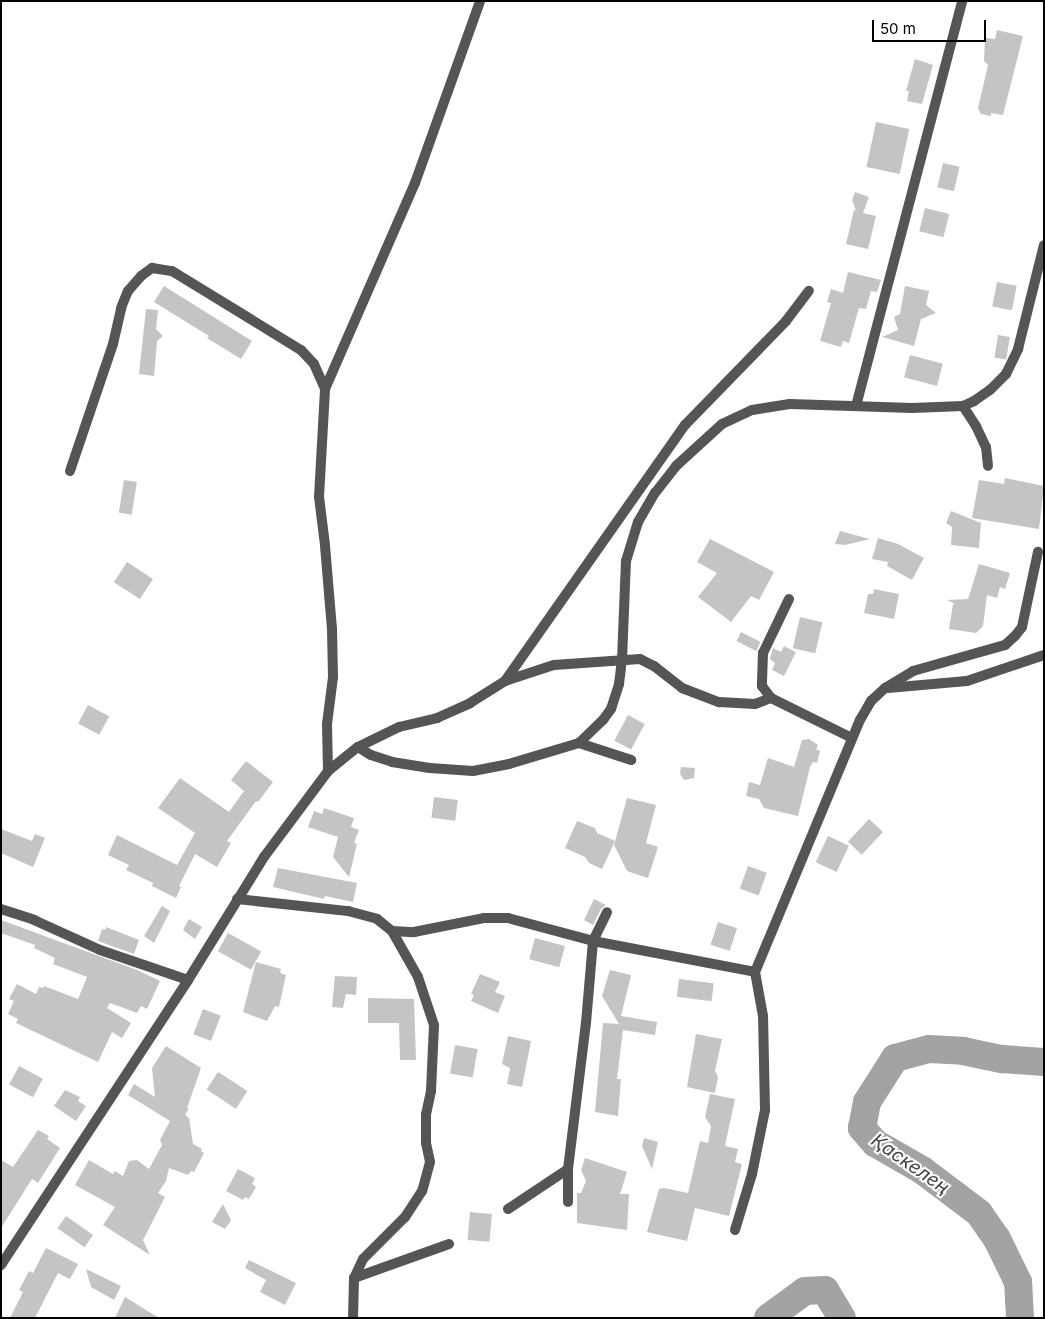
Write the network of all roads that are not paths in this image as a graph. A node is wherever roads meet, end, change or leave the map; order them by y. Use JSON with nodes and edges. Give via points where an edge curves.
{"nodes":[{"id":1,"x":480,"y":1,"type":"edge"},
{"id":2,"x":962,"y":1,"type":"edge"},
{"id":3,"x":1044,"y":245,"type":"edge"},
{"id":4,"x":809,"y":291,"type":"dead end"},
{"id":5,"x":326,"y":389,"type":"junction"},
{"id":6,"x":856,"y":406,"type":"junction"},
{"id":7,"x":963,"y":406,"type":"junction"},
{"id":8,"x":988,"y":466,"type":"dead end"},
{"id":9,"x":70,"y":472,"type":"dead end"},
{"id":10,"x":1038,"y":552,"type":"dead end"},
{"id":11,"x":789,"y":599,"type":"dead end"},
{"id":12,"x":1044,"y":655,"type":"edge"},
{"id":13,"x":622,"y":660,"type":"junction"},
{"id":14,"x":504,"y":681,"type":"junction"},
{"id":15,"x":885,"y":688,"type":"junction"},
{"id":16,"x":771,"y":698,"type":"junction"},
{"id":17,"x":852,"y":738,"type":"junction"},
{"id":18,"x":579,"y":743,"type":"junction"},
{"id":19,"x":358,"y":747,"type":"junction"},
{"id":20,"x":631,"y":760,"type":"dead end"},
{"id":21,"x":328,"y":771,"type":"junction"},
{"id":22,"x":237,"y":899,"type":"junction"},
{"id":23,"x":1,"y":909,"type":"edge"},
{"id":24,"x":607,"y":912,"type":"dead end"},
{"id":25,"x":392,"y":931,"type":"junction"},
{"id":26,"x":592,"y":940,"type":"junction"},
{"id":27,"x":755,"y":972,"type":"junction"},
{"id":28,"x":188,"y":980,"type":"junction"},
{"id":29,"x":568,"y":1169,"type":"junction"},
{"id":30,"x":568,"y":1202,"type":"dead end"},
{"id":31,"x":508,"y":1210,"type":"dead end"},
{"id":32,"x":735,"y":1230,"type":"dead end"},
{"id":33,"x":449,"y":1244,"type":"dead end"},
{"id":34,"x":1,"y":1264,"type":"edge"},
{"id":35,"x":354,"y":1278,"type":"junction"},
{"id":36,"x":353,"y":1318,"type":"edge"}],
"edges":[{"from":1,"to":5,"type":"street","via":[[415,183]]},
{"from":2,"to":6,"type":"street"},
{"from":3,"to":7,"type":"street","via":[[1018,349],[1006,374],[990,390]]},
{"from":4,"to":14,"type":"street","via":[[786,321],[685,425]]},
{"from":5,"to":9,"type":"street","via":[[314,364],[301,350],[172,271],[152,268],[128,291],[121,308],[113,344]]},
{"from":5,"to":21,"type":"street","via":[[319,497],[332,629]]},
{"from":6,"to":7,"type":"street"},
{"from":6,"to":13,"type":"street","via":[[790,404],[752,410],[722,424],[676,466],[638,522],[626,560]]},
{"from":7,"to":8,"type":"street","via":[[986,447]]},
{"from":10,"to":15,"type":"street","via":[[1022,627],[1005,645],[913,671]]},
{"from":11,"to":16,"type":"street","via":[[763,653],[762,686]]},
{"from":12,"to":15,"type":"street","via":[[967,681]]},
{"from":13,"to":14,"type":"street","via":[[554,665]]},
{"from":13,"to":16,"type":"street","via":[[640,659],[682,688],[719,702],[755,704]]},
{"from":13,"to":18,"type":"street","via":[[610,709]]},
{"from":14,"to":19,"type":"street","via":[[470,703],[437,718],[399,727]]},
{"from":15,"to":17,"type":"street","via":[[871,701]]},
{"from":16,"to":17,"type":"street"},
{"from":17,"to":27,"type":"street"},
{"from":18,"to":19,"type":"street","via":[[473,771],[392,762]]},
{"from":18,"to":20,"type":"street"},
{"from":19,"to":21,"type":"street"},
{"from":21,"to":22,"type":"street"},
{"from":22,"to":25,"type":"street","via":[[348,911],[377,919]]},
{"from":22,"to":28,"type":"street"},
{"from":23,"to":28,"type":"street","via":[[100,950]]},
{"from":24,"to":26,"type":"street"},
{"from":25,"to":26,"type":"street","via":[[414,932],[484,918],[508,918]]},
{"from":25,"to":35,"type":"street","via":[[418,977],[434,1026],[431,1091],[426,1114],[430,1162],[422,1191],[405,1217],[363,1259]]},
{"from":26,"to":27,"type":"street"},
{"from":26,"to":29,"type":"street","via":[[586,1023]]},
{"from":27,"to":32,"type":"street","via":[[763,1016],[765,1110],[752,1174]]},
{"from":28,"to":34,"type":"street"},
{"from":29,"to":30,"type":"street"},
{"from":29,"to":31,"type":"street"},
{"from":33,"to":35,"type":"street"},
{"from":35,"to":36,"type":"street"}]}
